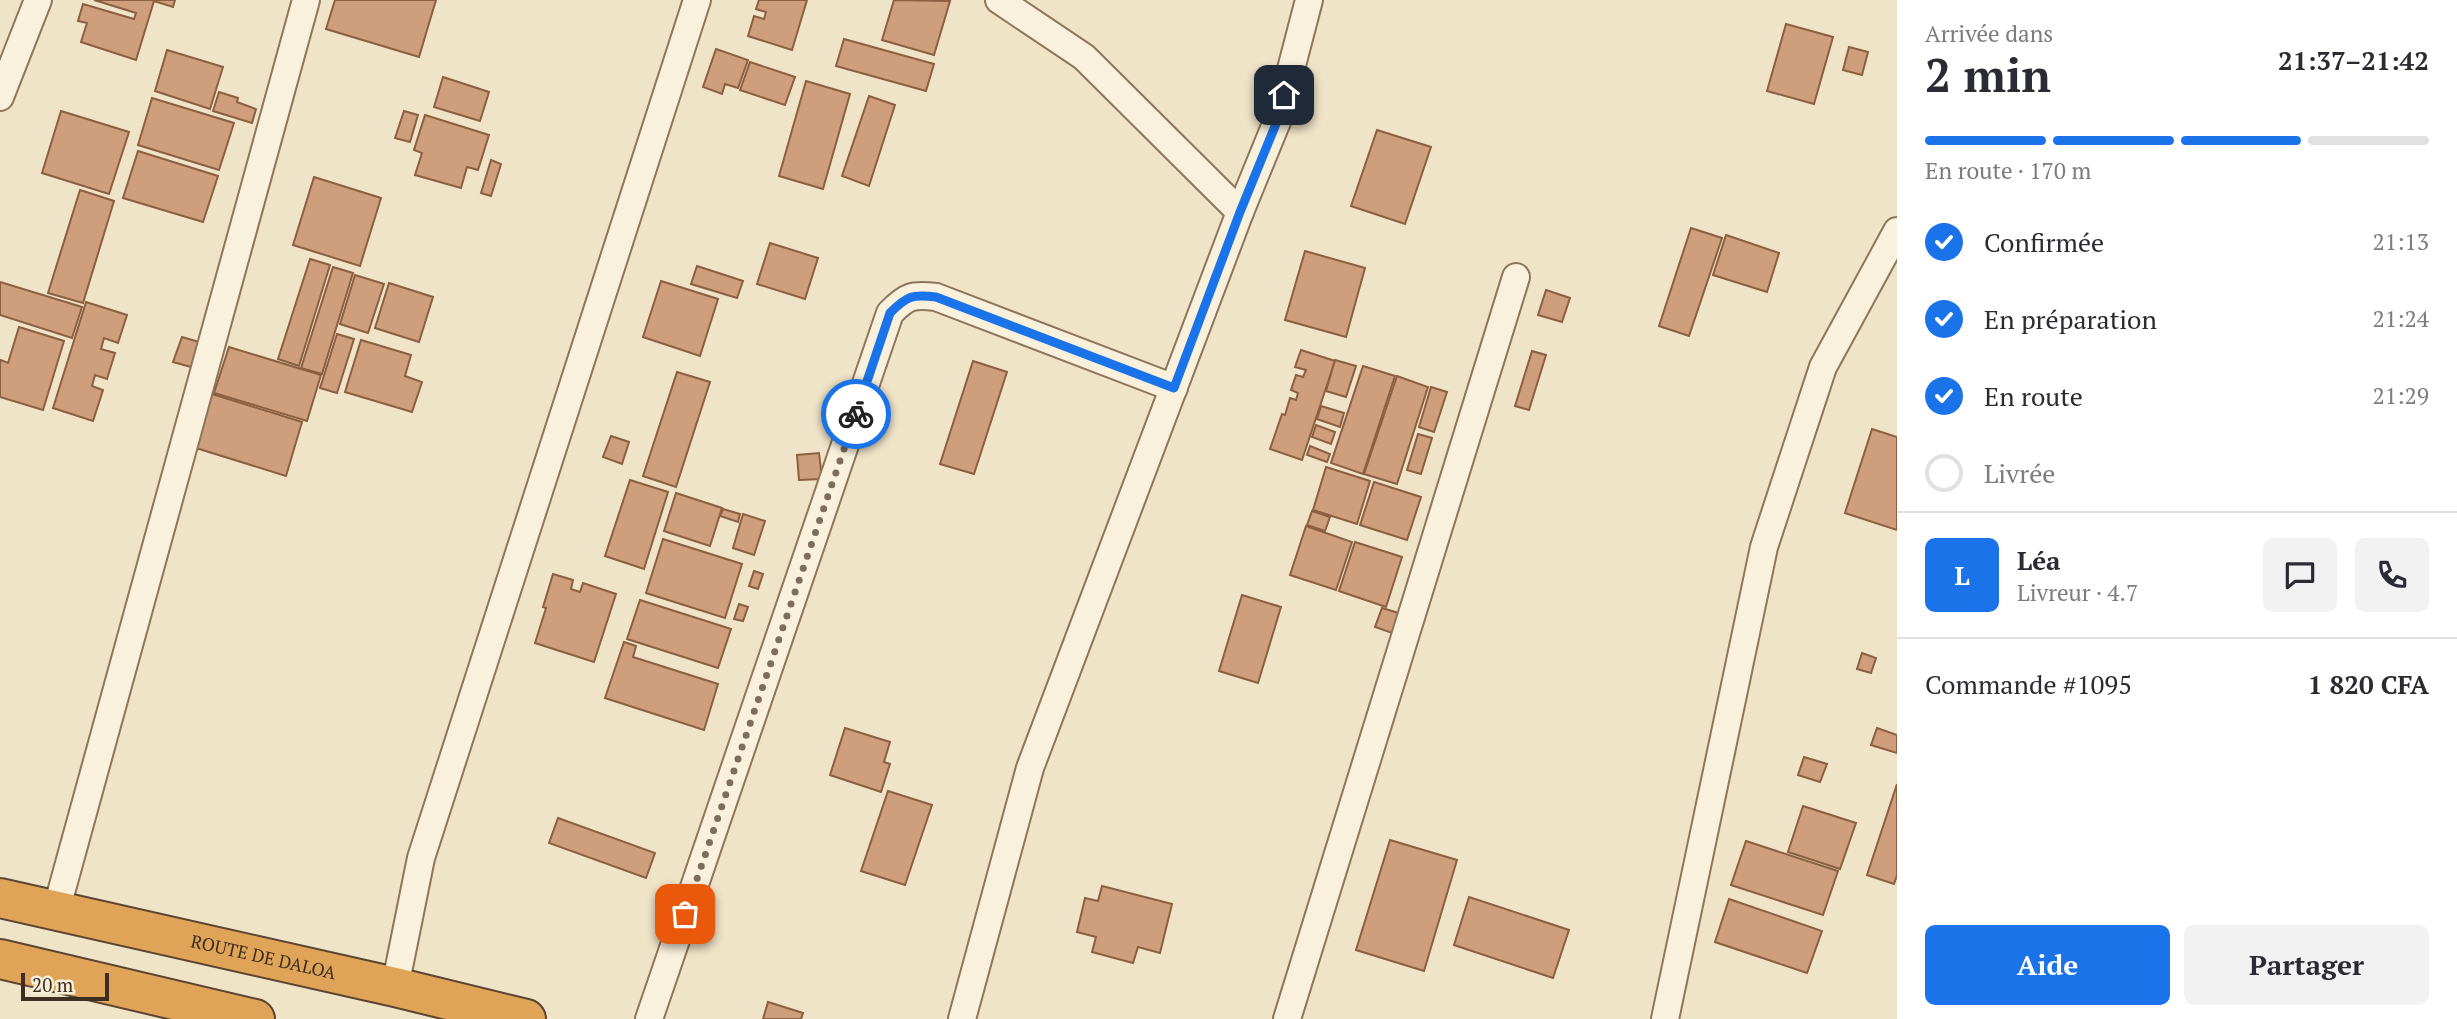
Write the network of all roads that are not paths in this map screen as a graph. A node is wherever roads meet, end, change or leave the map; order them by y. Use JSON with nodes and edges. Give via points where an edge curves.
{"nodes":[{"id":1,"x":38,"y":0,"type":"edge"},
{"id":2,"x":306,"y":0,"type":"edge"},
{"id":3,"x":697,"y":0,"type":"edge"},
{"id":4,"x":999,"y":0,"type":"edge"},
{"id":5,"x":1309,"y":0,"type":"edge"},
{"id":6,"x":0,"y":97,"type":"edge"},
{"id":7,"x":1240,"y":212,"type":"junction"},
{"id":8,"x":1897,"y":232,"type":"edge"},
{"id":9,"x":1516,"y":277,"type":"dead end"},
{"id":10,"x":1174,"y":388,"type":"junction"},
{"id":11,"x":0,"y":898,"type":"edge"},
{"id":12,"x":56,"y":911,"type":"junction"},
{"id":13,"x":0,"y":959,"type":"edge"},
{"id":14,"x":395,"y":987,"type":"junction"},
{"id":15,"x":255,"y":1019,"type":"edge"},
{"id":16,"x":526,"y":1019,"type":"edge"},
{"id":17,"x":649,"y":1019,"type":"edge"},
{"id":18,"x":962,"y":1019,"type":"edge"},
{"id":19,"x":1287,"y":1019,"type":"edge"},
{"id":20,"x":1665,"y":1019,"type":"edge"}],
"edges":[{"from":1,"to":6,"type":"street"},
{"from":2,"to":12,"type":"street"},
{"from":3,"to":14,"type":"street","via":[[421,858]]},
{"from":4,"to":7,"type":"street","via":[[1084,57]]},
{"from":5,"to":7,"type":"street","via":[[1278,119]]},
{"from":7,"to":10,"type":"street"},
{"from":8,"to":20,"type":"street","via":[[1823,367],[1763,547]]},
{"from":9,"to":19,"type":"street"},
{"from":10,"to":17,"type":"street","via":[[936,297],[916,295],[902,300],[890,313]]},
{"from":10,"to":18,"type":"street","via":[[1030,768]]},
{"from":11,"to":12,"type":"highway","name":"ROUTE DE DALOA"},
{"from":12,"to":14,"type":"highway","name":"ROUTE DE DALOA"},
{"from":13,"to":15,"type":"highway"},
{"from":14,"to":16,"type":"highway","name":"ROUTE DE DALOA"}]}
